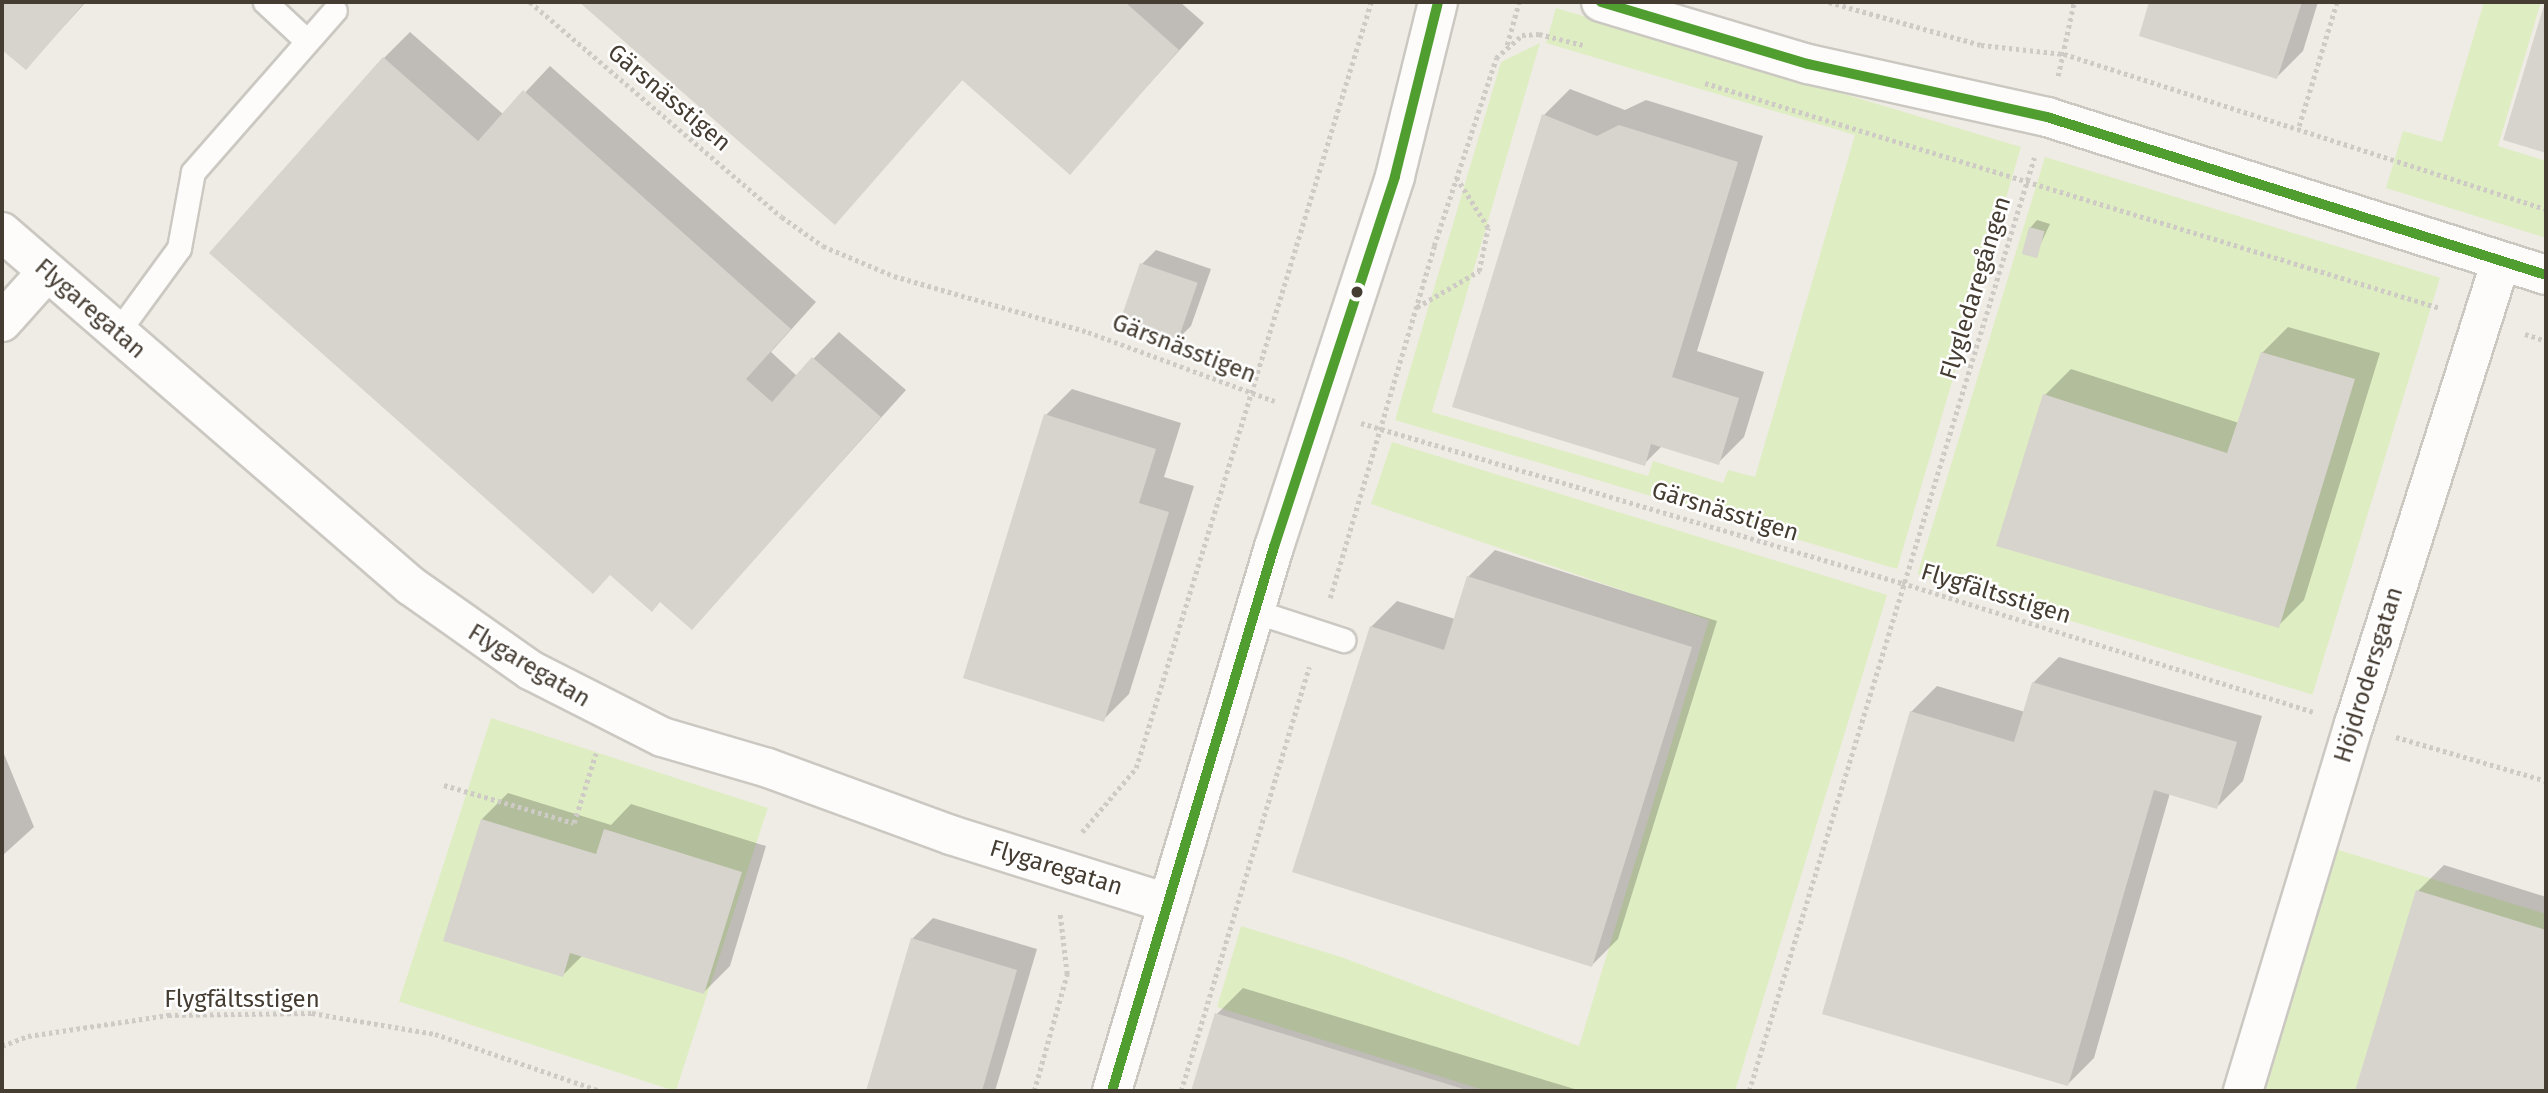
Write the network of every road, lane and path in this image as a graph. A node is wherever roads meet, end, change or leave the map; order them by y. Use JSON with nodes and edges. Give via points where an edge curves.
{"nodes":[{"id":1,"x":265,"y":2,"type":"edge"},
{"id":2,"x":530,"y":2,"type":"edge"},
{"id":3,"x":1371,"y":2,"type":"edge"},
{"id":4,"x":1438,"y":2,"type":"edge"},
{"id":5,"x":1519,"y":2,"type":"edge"},
{"id":6,"x":1601,"y":2,"type":"edge"},
{"id":7,"x":1829,"y":2,"type":"edge"},
{"id":8,"x":2074,"y":2,"type":"edge"},
{"id":9,"x":2337,"y":2,"type":"edge"},
{"id":10,"x":335,"y":10,"type":"dead end"},
{"id":11,"x":307,"y":41,"type":"junction"},
{"id":12,"x":1507,"y":45,"type":"junction"},
{"id":13,"x":1597,"y":49,"type":"dead end"},
{"id":14,"x":2064,"y":54,"type":"junction"},
{"id":15,"x":1697,"y":80,"type":"dead end"},
{"id":16,"x":2047,"y":117,"type":"junction"},
{"id":17,"x":2299,"y":126,"type":"junction"},
{"id":18,"x":1457,"y":178,"type":"junction"},
{"id":19,"x":2028,"y":180,"type":"junction"},
{"id":20,"x":2546,"y":209,"type":"edge"},
{"id":21,"x":2,"y":232,"type":"edge"},
{"id":22,"x":2501,"y":261,"type":"junction"},
{"id":23,"x":46,"y":273,"type":"junction"},
{"id":24,"x":2546,"y":275,"type":"edge"},
{"id":25,"x":1416,"y":307,"type":"junction"},
{"id":26,"x":2482,"y":321,"type":"junction"},
{"id":27,"x":2,"y":322,"type":"edge"},
{"id":28,"x":117,"y":333,"type":"junction"},
{"id":29,"x":2546,"y":341,"type":"edge"},
{"id":30,"x":1249,"y":393,"type":"junction"},
{"id":31,"x":1320,"y":413,"type":"junction"},
{"id":32,"x":1381,"y":428,"type":"junction"},
{"id":33,"x":1902,"y":583,"type":"junction"},
{"id":34,"x":1254,"y":611,"type":"junction"},
{"id":35,"x":1319,"y":634,"type":"junction"},
{"id":36,"x":1343,"y":640,"type":"dead end"},
{"id":37,"x":609,"y":713,"type":"junction"},
{"id":38,"x":2354,"y":724,"type":"junction"},
{"id":39,"x":2546,"y":781,"type":"edge"},
{"id":40,"x":444,"y":785,"type":"dead end"},
{"id":41,"x":1054,"y":866,"type":"junction"},
{"id":42,"x":1167,"y":903,"type":"junction"},
{"id":43,"x":2,"y":1046,"type":"edge"},
{"id":44,"x":601,"y":1091,"type":"edge"},
{"id":45,"x":1034,"y":1091,"type":"edge"},
{"id":46,"x":1112,"y":1091,"type":"edge"},
{"id":47,"x":1181,"y":1091,"type":"edge"},
{"id":48,"x":1749,"y":1091,"type":"edge"},
{"id":49,"x":2243,"y":1091,"type":"edge"}],
"edges":[{"from":1,"to":11,"type":"lane"},
{"from":2,"to":30,"type":"path","name":"Gärsnässtigen","via":[[782,217],[823,246],[894,276],[1088,332]]},
{"from":3,"to":30,"type":"path"},
{"from":4,"to":31,"type":"street","via":[[1395,176]]},
{"from":5,"to":12,"type":"path"},
{"from":6,"to":16,"type":"street","via":[[1808,64]]},
{"from":7,"to":14,"type":"path","via":[[1981,45]]},
{"from":8,"to":14,"type":"path","name":"Flygledaregången"},
{"from":9,"to":17,"type":"path"},
{"from":10,"to":11,"type":"lane"},
{"from":11,"to":28,"type":"lane","via":[[193,172],[179,248]]},
{"from":12,"to":13,"type":"path","via":[[1522,35],[1539,33]]},
{"from":12,"to":18,"type":"path","via":[[1488,75]]},
{"from":14,"to":16,"type":"path","name":"Flygledaregången"},
{"from":14,"to":17,"type":"path"},
{"from":15,"to":19,"type":"path"},
{"from":16,"to":19,"type":"path","name":"Flygledaregången"},
{"from":16,"to":22,"type":"street"},
{"from":17,"to":20,"type":"path"},
{"from":18,"to":25,"type":"path"},
{"from":18,"to":25,"type":"path","via":[[1488,228],[1479,271]]},
{"from":19,"to":26,"type":"path"},
{"from":19,"to":33,"type":"path","name":"Flygledaregången"},
{"from":21,"to":23,"type":"street","name":"Flygaregatan"},
{"from":22,"to":24,"type":"street"},
{"from":22,"to":26,"type":"street","name":"Höjdrodersgatan"},
{"from":23,"to":27,"type":"street"},
{"from":23,"to":28,"type":"street","name":"Flygaregatan"},
{"from":25,"to":32,"type":"path"},
{"from":26,"to":29,"type":"path"},
{"from":26,"to":38,"type":"street","name":"Höjdrodersgatan"},
{"from":28,"to":37,"type":"street","name":"Flygaregatan","via":[[462,625],[530,670]]},
{"from":30,"to":31,"type":"path","name":"Gärsnässtigen"},
{"from":30,"to":41,"type":"path","via":[[1136,768]]},
{"from":31,"to":32,"type":"path","name":"Gärsnässtigen"},
{"from":31,"to":34,"type":"street"},
{"from":32,"to":33,"type":"path","name":"Gärsnässtigen"},
{"from":32,"to":35,"type":"path"},
{"from":33,"to":38,"type":"path","name":"Flygfältsstigen"},
{"from":33,"to":48,"type":"path","name":"Flygfältsstigen"},
{"from":34,"to":35,"type":"lane"},
{"from":34,"to":42,"type":"street"},
{"from":35,"to":36,"type":"lane"},
{"from":35,"to":47,"type":"path"},
{"from":37,"to":40,"type":"path","via":[[574,823]]},
{"from":37,"to":41,"type":"street","name":"Flygaregatan","via":[[662,737],[768,768],[951,835]]},
{"from":38,"to":39,"type":"path","name":"Flygfältsstigen"},
{"from":38,"to":49,"type":"street","name":"Höjdrodersgatan"},
{"from":41,"to":42,"type":"street","name":"Flygaregatan"},
{"from":41,"to":45,"type":"path","via":[[1067,974]]},
{"from":42,"to":46,"type":"street"},
{"from":43,"to":44,"type":"path","name":"Flygfältsstigen","via":[[28,1037],[168,1015],[312,1013],[435,1034]]}]}
